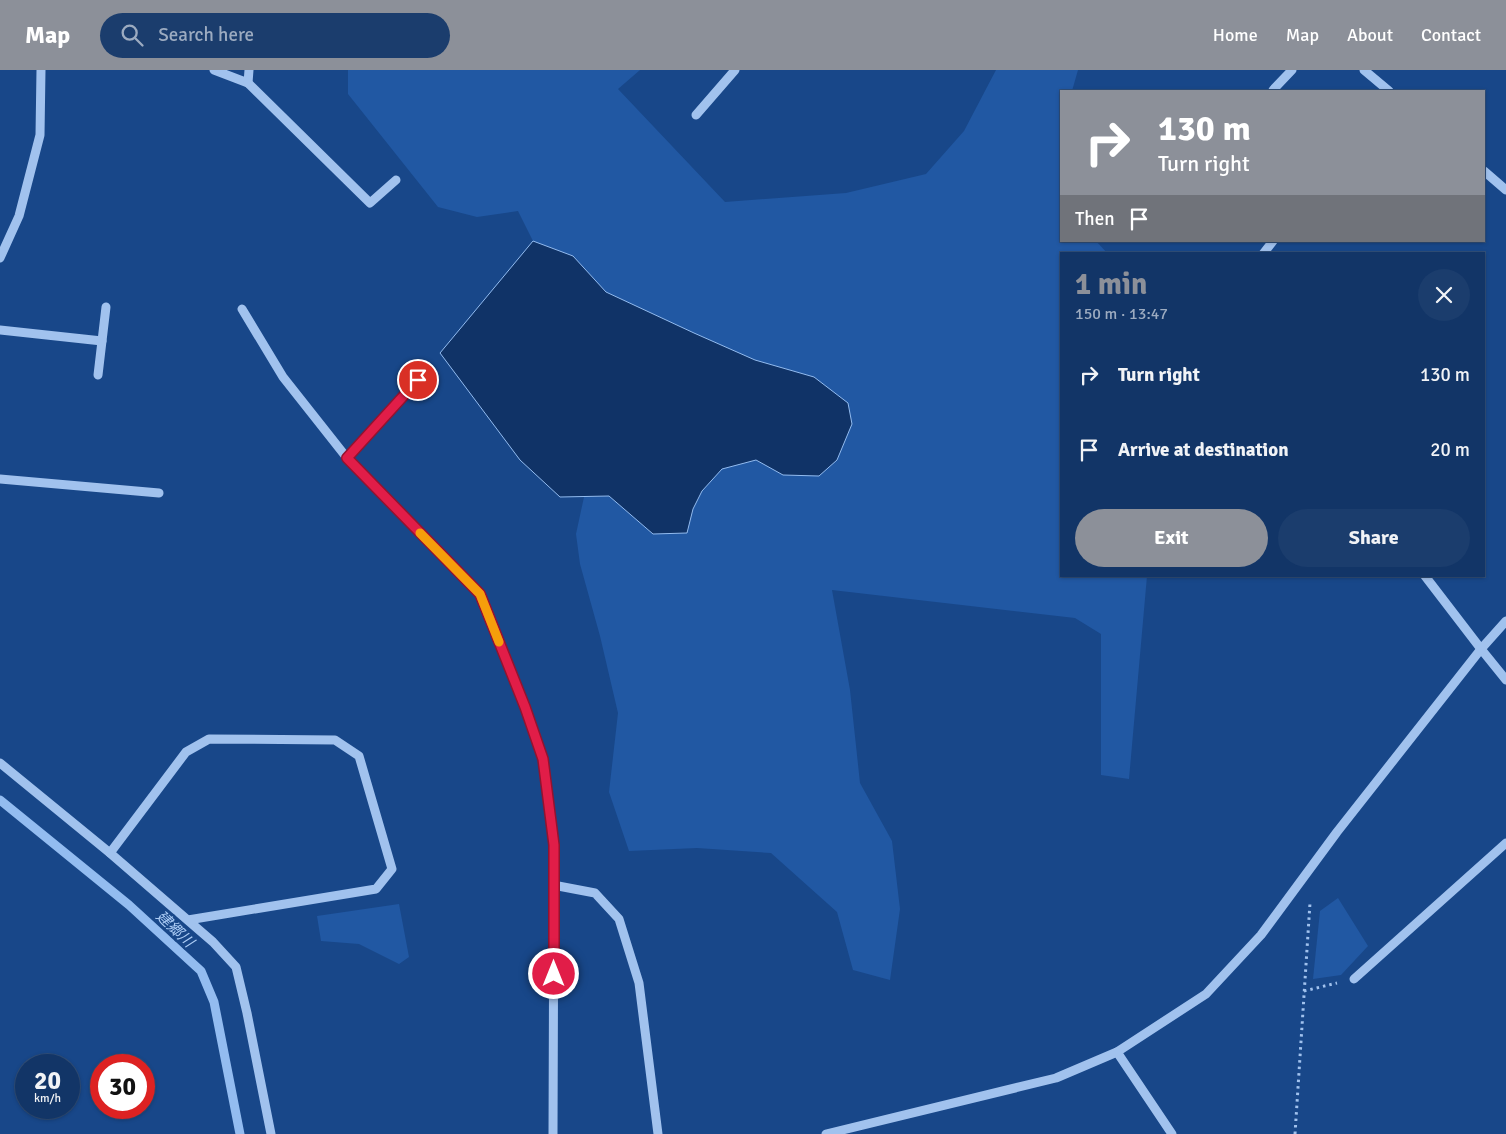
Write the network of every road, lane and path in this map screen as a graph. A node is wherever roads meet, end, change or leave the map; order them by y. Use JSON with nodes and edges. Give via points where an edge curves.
{"nodes":[{"id":1,"x":41,"y":70,"type":"edge"},
{"id":2,"x":214,"y":70,"type":"edge"},
{"id":3,"x":250,"y":70,"type":"edge"},
{"id":4,"x":735,"y":70,"type":"edge"},
{"id":5,"x":1292,"y":70,"type":"edge"},
{"id":6,"x":1364,"y":70,"type":"edge"},
{"id":7,"x":248,"y":83,"type":"junction"},
{"id":8,"x":1273,"y":90,"type":"edge"},
{"id":9,"x":1388,"y":90,"type":"edge"},
{"id":10,"x":696,"y":115,"type":"dead end"},
{"id":11,"x":1485,"y":172,"type":"edge"},
{"id":12,"x":396,"y":180,"type":"dead end"},
{"id":13,"x":1506,"y":190,"type":"edge"},
{"id":14,"x":1273,"y":242,"type":"edge"},
{"id":15,"x":1265,"y":252,"type":"edge"},
{"id":16,"x":0,"y":258,"type":"edge"},
{"id":17,"x":106,"y":307,"type":"dead end"},
{"id":18,"x":242,"y":310,"type":"dead end"},
{"id":19,"x":0,"y":330,"type":"edge"},
{"id":20,"x":102,"y":341,"type":"junction"},
{"id":21,"x":98,"y":374,"type":"dead end"},
{"id":22,"x":418,"y":380,"type":"dead end"},
{"id":23,"x":347,"y":458,"type":"junction"},
{"id":24,"x":0,"y":479,"type":"edge"},
{"id":25,"x":159,"y":493,"type":"dead end"},
{"id":26,"x":1426,"y":577,"type":"edge"},
{"id":27,"x":1506,"y":621,"type":"edge"},
{"id":28,"x":1481,"y":650,"type":"junction"},
{"id":29,"x":1506,"y":680,"type":"edge"},
{"id":30,"x":0,"y":763,"type":"edge"},
{"id":31,"x":1506,"y":843,"type":"edge"},
{"id":32,"x":110,"y":853,"type":"junction"},
{"id":33,"x":1313,"y":865,"type":"junction"},
{"id":34,"x":554,"y":885,"type":"junction"},
{"id":35,"x":188,"y":920,"type":"junction"},
{"id":36,"x":1354,"y":979,"type":"joint"},
{"id":37,"x":1304,"y":991,"type":"junction"},
{"id":38,"x":1117,"y":1052,"type":"junction"},
{"id":39,"x":271,"y":1134,"type":"edge"},
{"id":40,"x":554,"y":1134,"type":"edge"},
{"id":41,"x":658,"y":1134,"type":"edge"},
{"id":42,"x":826,"y":1134,"type":"edge"},
{"id":43,"x":1172,"y":1134,"type":"edge"},
{"id":44,"x":1295,"y":1134,"type":"edge"}],
"edges":[{"from":1,"to":16,"type":"street","via":[[40,135],[19,216]]},
{"from":2,"to":7,"type":"street"},
{"from":3,"to":7,"type":"street"},
{"from":4,"to":10,"type":"street"},
{"from":5,"to":8,"type":"street"},
{"from":6,"to":9,"type":"street"},
{"from":7,"to":12,"type":"street","via":[[370,203]]},
{"from":11,"to":13,"type":"street"},
{"from":14,"to":15,"type":"street"},
{"from":17,"to":20,"type":"street"},
{"from":18,"to":23,"type":"street","via":[[283,377]]},
{"from":19,"to":20,"type":"street"},
{"from":20,"to":21,"type":"street"},
{"from":22,"to":23,"type":"street"},
{"from":23,"to":34,"type":"street","via":[[480,594],[543,759],[554,845]]},
{"from":24,"to":25,"type":"street"},
{"from":26,"to":28,"type":"street"},
{"from":27,"to":28,"type":"street"},
{"from":28,"to":29,"type":"street"},
{"from":28,"to":33,"type":"street"},
{"from":30,"to":32,"type":"street"},
{"from":31,"to":36,"type":"street"},
{"from":32,"to":35,"type":"street"},
{"from":32,"to":35,"type":"street","via":[[186,752],[208,739],[335,740],[359,756],[392,869],[376,889]]},
{"from":33,"to":37,"type":"path"},
{"from":33,"to":38,"type":"street","via":[[1261,935],[1206,994]]},
{"from":34,"to":40,"type":"street"},
{"from":34,"to":41,"type":"street","via":[[595,894],[619,919],[639,983]]},
{"from":35,"to":39,"type":"street","via":[[236,967]]},
{"from":36,"to":37,"type":"path"},
{"from":37,"to":44,"type":"path"},
{"from":38,"to":42,"type":"street","via":[[1056,1078]]},
{"from":38,"to":43,"type":"street"}]}
